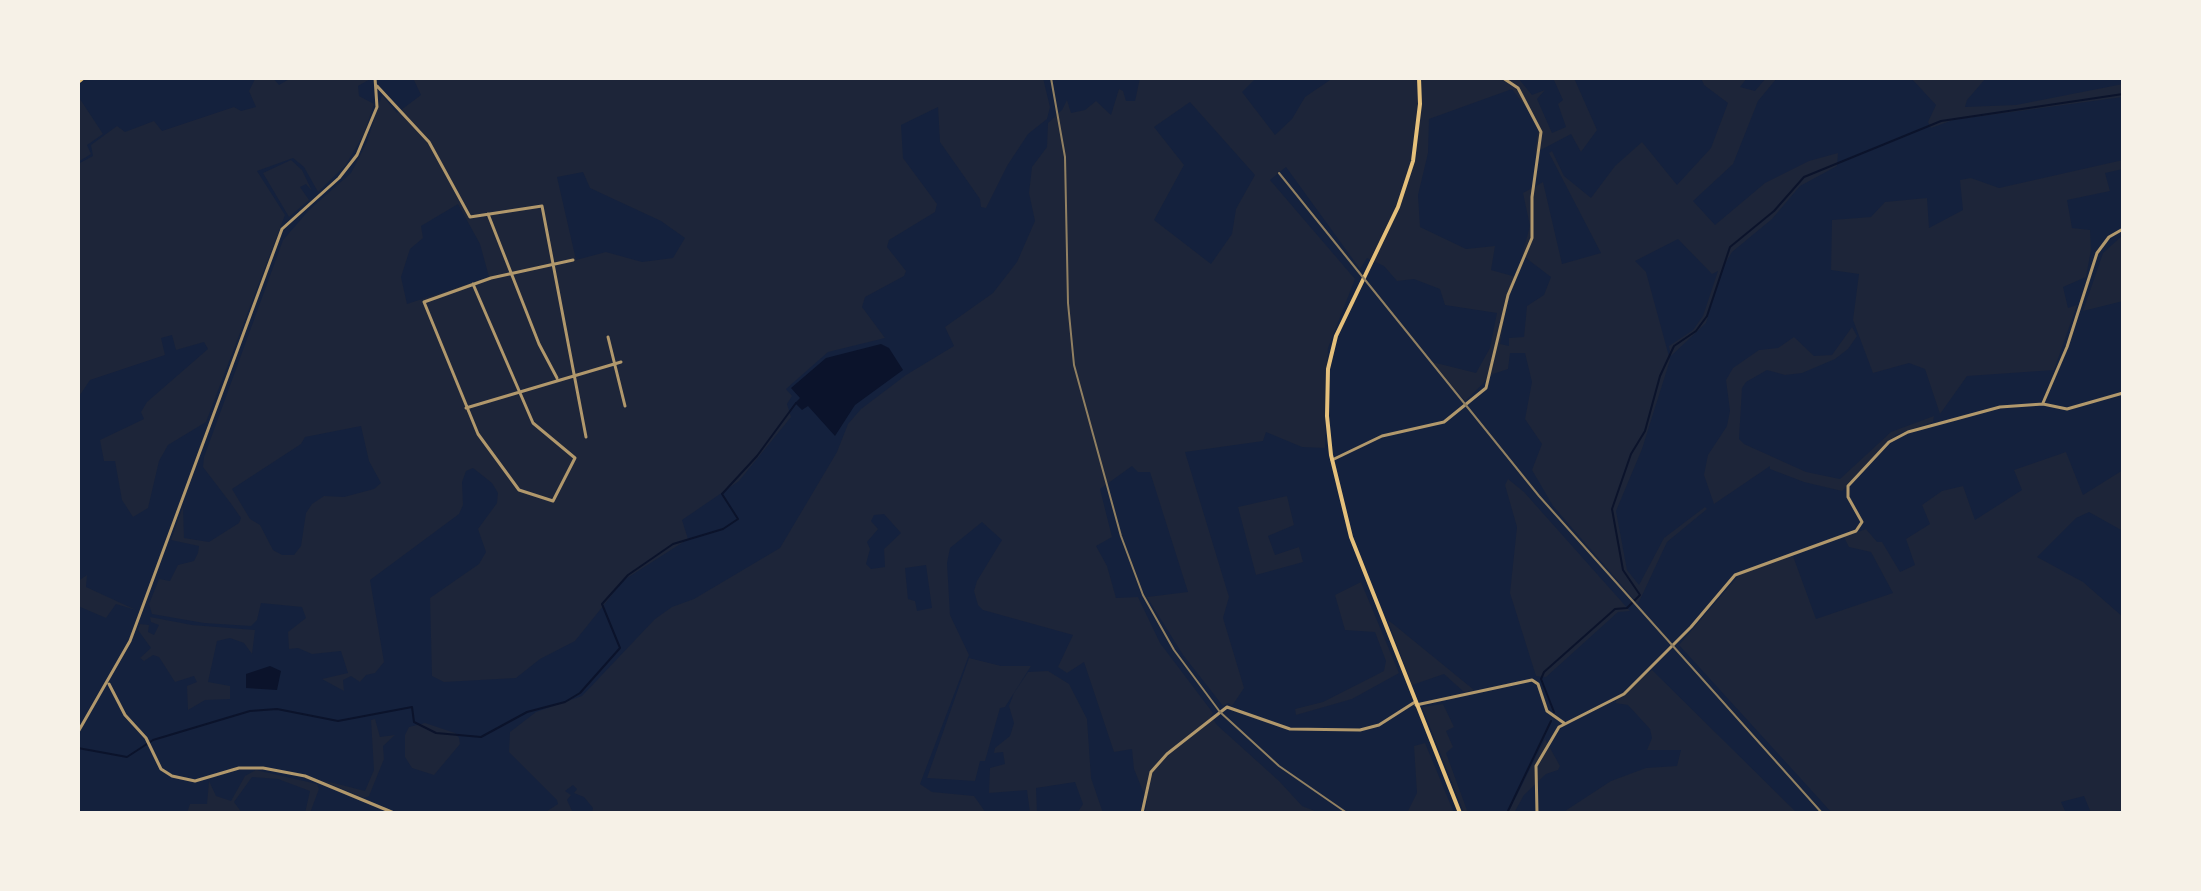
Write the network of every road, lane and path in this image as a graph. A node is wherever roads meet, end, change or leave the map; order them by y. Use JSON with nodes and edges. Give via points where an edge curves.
{"nodes":[{"id":1,"x":83,"y":78,"type":"edge"},
{"id":2,"x":375,"y":78,"type":"edge"},
{"id":3,"x":1419,"y":78,"type":"edge"},
{"id":4,"x":1503,"y":78,"type":"edge"},
{"id":5,"x":78,"y":82,"type":"edge"},
{"id":6,"x":377,"y":86,"type":"junction"},
{"id":7,"x":488,"y":214,"type":"junction"},
{"id":8,"x":2123,"y":229,"type":"edge"},
{"id":9,"x":573,"y":260,"type":"dead end"},
{"id":10,"x":553,"y":264,"type":"junction"},
{"id":11,"x":512,"y":274,"type":"junction"},
{"id":12,"x":473,"y":284,"type":"junction"},
{"id":13,"x":608,"y":337,"type":"dead end"},
{"id":14,"x":621,"y":362,"type":"dead end"},
{"id":15,"x":614,"y":363,"type":"junction"},
{"id":16,"x":575,"y":374,"type":"junction"},
{"id":17,"x":557,"y":378,"type":"junction"},
{"id":18,"x":519,"y":390,"type":"junction"},
{"id":19,"x":2123,"y":393,"type":"edge"},
{"id":20,"x":2043,"y":404,"type":"junction"},
{"id":21,"x":625,"y":406,"type":"dead end"},
{"id":22,"x":466,"y":408,"type":"junction"},
{"id":23,"x":586,"y":437,"type":"dead end"},
{"id":24,"x":1332,"y":460,"type":"junction"},
{"id":25,"x":109,"y":684,"type":"junction"},
{"id":26,"x":1416,"y":703,"type":"junction"},
{"id":27,"x":1564,"y":723,"type":"junction"},
{"id":28,"x":78,"y":732,"type":"edge"},
{"id":29,"x":394,"y":813,"type":"edge"},
{"id":30,"x":1142,"y":813,"type":"edge"},
{"id":31,"x":1460,"y":813,"type":"edge"},
{"id":32,"x":1537,"y":813,"type":"edge"}],
"edges":[{"from":1,"to":5,"type":"main road"},
{"from":2,"to":6,"type":"street"},
{"from":3,"to":24,"type":"main road","via":[[1413,161],[1398,207],[1336,336],[1328,369]]},
{"from":4,"to":24,"type":"street","via":[[1518,88],[1541,132],[1533,231],[1508,295],[1488,381],[1452,417],[1382,436]]},
{"from":6,"to":7,"type":"street","via":[[429,142],[470,217]]},
{"from":6,"to":25,"type":"street","via":[[377,107],[347,170],[282,229],[141,614]]},
{"from":7,"to":10,"type":"street","via":[[542,206]]},
{"from":7,"to":11,"type":"street"},
{"from":8,"to":20,"type":"street","via":[[2097,253]]},
{"from":9,"to":10,"type":"street"},
{"from":10,"to":11,"type":"street"},
{"from":10,"to":16,"type":"street"},
{"from":11,"to":12,"type":"street"},
{"from":11,"to":17,"type":"street"},
{"from":12,"to":18,"type":"street"},
{"from":12,"to":22,"type":"street","via":[[424,302]]},
{"from":13,"to":15,"type":"street"},
{"from":14,"to":15,"type":"street"},
{"from":15,"to":16,"type":"street"},
{"from":15,"to":21,"type":"street"},
{"from":16,"to":17,"type":"street"},
{"from":16,"to":23,"type":"street"},
{"from":17,"to":18,"type":"street"},
{"from":18,"to":22,"type":"street"},
{"from":18,"to":22,"type":"street","via":[[533,423],[575,458],[553,501],[519,490],[478,434]]},
{"from":19,"to":20,"type":"street","via":[[2067,409]]},
{"from":20,"to":27,"type":"street","via":[[1979,411],[1889,442],[1848,486],[1862,522],[1856,531],[1735,575],[1624,694]]},
{"from":24,"to":26,"type":"main road","via":[[1351,537]]},
{"from":25,"to":28,"type":"street"},
{"from":25,"to":29,"type":"street","via":[[161,769],[172,776],[195,781],[239,768],[263,768],[305,776]]},
{"from":26,"to":27,"type":"street","via":[[1532,680],[1547,711]]},
{"from":26,"to":30,"type":"street","via":[[1360,730],[1290,729],[1227,707],[1151,772]]},
{"from":26,"to":31,"type":"main road"},
{"from":27,"to":32,"type":"street","via":[[1536,766]]}]}
